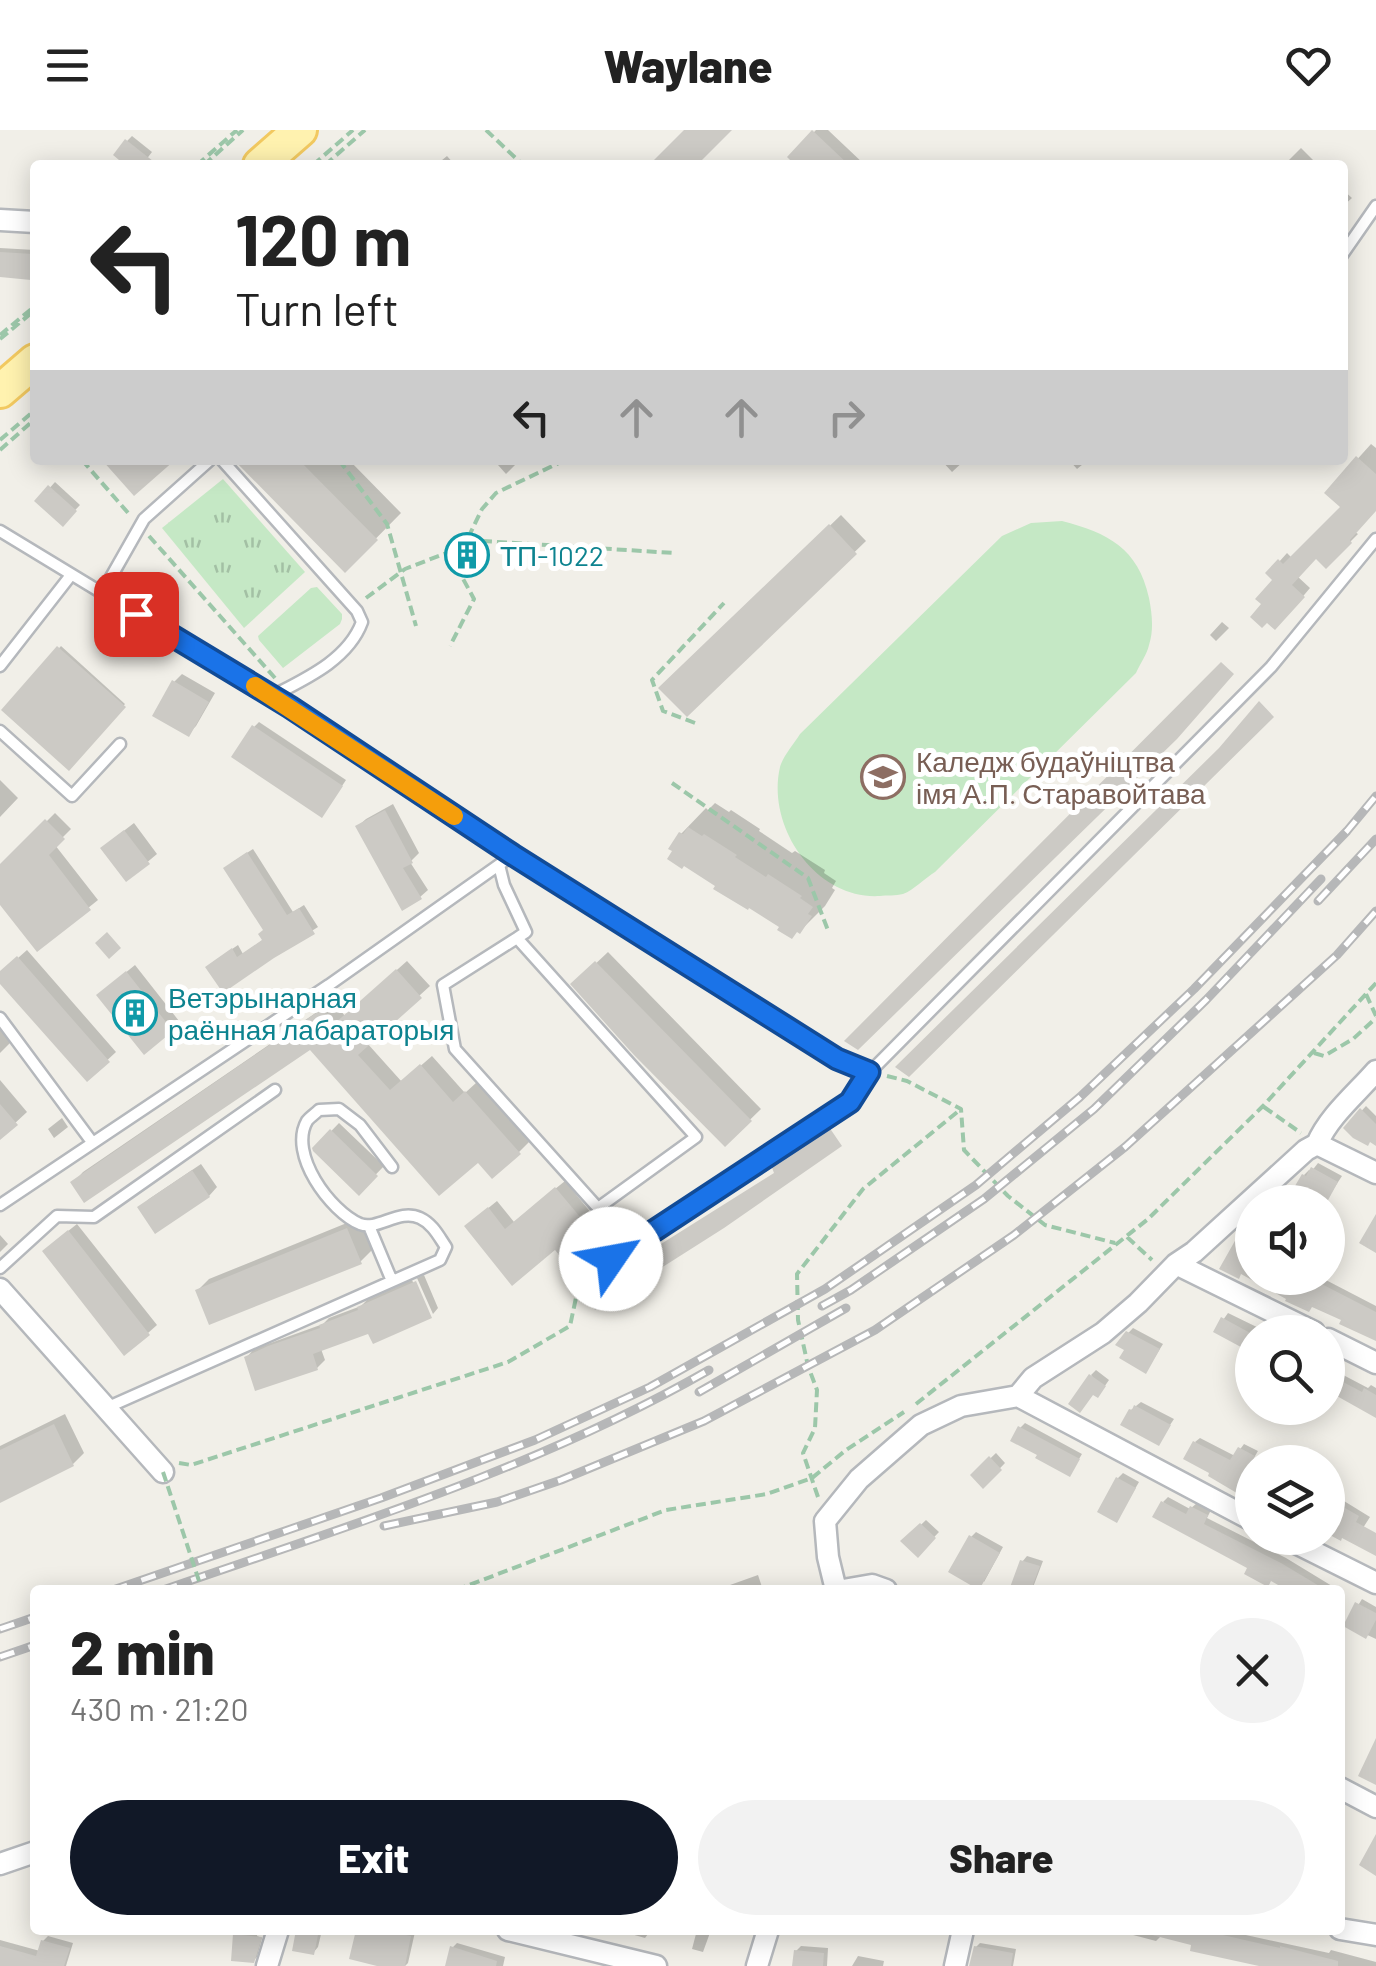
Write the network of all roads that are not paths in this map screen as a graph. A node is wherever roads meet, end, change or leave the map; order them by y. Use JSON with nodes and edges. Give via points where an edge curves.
{"nodes":[{"id":1,"x":290,"y":133,"type":"edge"},
{"id":2,"x":265,"y":160,"type":"edge"},
{"id":3,"x":1376,"y":206,"type":"edge"},
{"id":4,"x":0,"y":220,"type":"edge"},
{"id":5,"x":30,"y":222,"type":"edge"},
{"id":6,"x":1348,"y":246,"type":"edge"},
{"id":7,"x":30,"y":364,"type":"edge"},
{"id":8,"x":0,"y":390,"type":"edge"},
{"id":9,"x":204,"y":465,"type":"edge"},
{"id":10,"x":226,"y":465,"type":"edge"},
{"id":11,"x":0,"y":531,"type":"edge"},
{"id":12,"x":1376,"y":539,"type":"edge"},
{"id":13,"x":70,"y":574,"type":"junction"},
{"id":14,"x":102,"y":593,"type":"junction"},
{"id":15,"x":0,"y":666,"type":"edge"},
{"id":16,"x":272,"y":696,"type":"junction"},
{"id":17,"x":0,"y":730,"type":"edge"},
{"id":18,"x":120,"y":744,"type":"dead end"},
{"id":19,"x":513,"y":855,"type":"junction"},
{"id":20,"x":499,"y":865,"type":"junction"},
{"id":21,"x":517,"y":938,"type":"junction"},
{"id":22,"x":0,"y":1018,"type":"edge"},
{"id":23,"x":1376,"y":1071,"type":"edge"},
{"id":24,"x":869,"y":1072,"type":"junction"},
{"id":25,"x":276,"y":1090,"type":"dead end"},
{"id":26,"x":92,"y":1142,"type":"junction"},
{"id":27,"x":1317,"y":1144,"type":"junction"},
{"id":28,"x":392,"y":1167,"type":"dead end"},
{"id":29,"x":1376,"y":1173,"type":"edge"},
{"id":30,"x":0,"y":1205,"type":"edge"},
{"id":31,"x":370,"y":1226,"type":"junction"},
{"id":32,"x":1176,"y":1264,"type":"junction"},
{"id":33,"x":0,"y":1268,"type":"edge"},
{"id":34,"x":581,"y":1278,"type":"road end"},
{"id":35,"x":392,"y":1281,"type":"junction"},
{"id":36,"x":0,"y":1289,"type":"edge"},
{"id":37,"x":1280,"y":1315,"type":"edge"},
{"id":38,"x":1345,"y":1348,"type":"edge"},
{"id":39,"x":1376,"y":1363,"type":"edge"},
{"id":40,"x":1018,"y":1396,"type":"junction"},
{"id":41,"x":105,"y":1408,"type":"junction"},
{"id":42,"x":167,"y":1466,"type":"road end"},
{"id":43,"x":1235,"y":1511,"type":"edge"},
{"id":44,"x":1320,"y":1555,"type":"edge"},
{"id":45,"x":1376,"y":1583,"type":"edge"},
{"id":46,"x":838,"y":1585,"type":"edge"},
{"id":47,"x":1345,"y":1791,"type":"edge"},
{"id":48,"x":1376,"y":1807,"type":"edge"},
{"id":49,"x":30,"y":1854,"type":"edge"},
{"id":50,"x":0,"y":1864,"type":"edge"},
{"id":51,"x":1345,"y":1930,"type":"edge"},
{"id":52,"x":1376,"y":1934,"type":"edge"},
{"id":53,"x":277,"y":1935,"type":"edge"},
{"id":54,"x":529,"y":1935,"type":"edge"},
{"id":55,"x":766,"y":1935,"type":"edge"},
{"id":56,"x":962,"y":1935,"type":"edge"},
{"id":57,"x":268,"y":1966,"type":"edge"},
{"id":58,"x":656,"y":1966,"type":"edge"},
{"id":59,"x":757,"y":1966,"type":"edge"},
{"id":60,"x":955,"y":1966,"type":"edge"}],
"edges":[{"from":1,"to":2,"type":"main road"},
{"from":3,"to":6,"type":"lane"},
{"from":4,"to":5,"type":"street"},
{"from":7,"to":8,"type":"main road"},
{"from":9,"to":14,"type":"lane","via":[[144,519]]},
{"from":10,"to":16,"type":"lane","via":[[362,622],[356,637],[318,673]]},
{"from":11,"to":13,"type":"lane"},
{"from":12,"to":24,"type":"lane","via":[[1271,667]]},
{"from":13,"to":14,"type":"lane"},
{"from":13,"to":15,"type":"lane"},
{"from":14,"to":16,"type":"lane"},
{"from":16,"to":19,"type":"lane"},
{"from":17,"to":18,"type":"lane","via":[[72,796]]},
{"from":19,"to":20,"type":"lane"},
{"from":19,"to":24,"type":"lane","via":[[837,1059]]},
{"from":20,"to":21,"type":"lane","via":[[526,932]]},
{"from":20,"to":26,"type":"lane"},
{"from":21,"to":21,"type":"lane","via":[[443,985],[455,1049],[598,1208],[696,1137]]},
{"from":22,"to":26,"type":"lane"},
{"from":23,"to":27,"type":"street"},
{"from":24,"to":34,"type":"lane","via":[[850,1102]]},
{"from":25,"to":33,"type":"lane","via":[[94,1217],[57,1216]]},
{"from":26,"to":30,"type":"lane"},
{"from":27,"to":29,"type":"street"},
{"from":27,"to":32,"type":"street"},
{"from":28,"to":31,"type":"lane","via":[[339,1110],[319,1110],[307,1122],[305,1162],[342,1213]]},
{"from":31,"to":35,"type":"lane"},
{"from":31,"to":35,"type":"lane","via":[[418,1216],[446,1247],[440,1260]]},
{"from":32,"to":37,"type":"street"},
{"from":32,"to":40,"type":"street","via":[[1104,1333],[1034,1378]]},
{"from":35,"to":41,"type":"lane"},
{"from":36,"to":41,"type":"street"},
{"from":38,"to":39,"type":"street"},
{"from":40,"to":43,"type":"street"},
{"from":40,"to":46,"type":"street","via":[[961,1406],[921,1426],[859,1479],[825,1521]]},
{"from":41,"to":42,"type":"street"},
{"from":44,"to":45,"type":"street"},
{"from":47,"to":48,"type":"street"},
{"from":49,"to":50,"type":"street"},
{"from":51,"to":52,"type":"street"},
{"from":53,"to":57,"type":"street"},
{"from":54,"to":58,"type":"street"},
{"from":55,"to":59,"type":"street"},
{"from":56,"to":60,"type":"street"}]}
